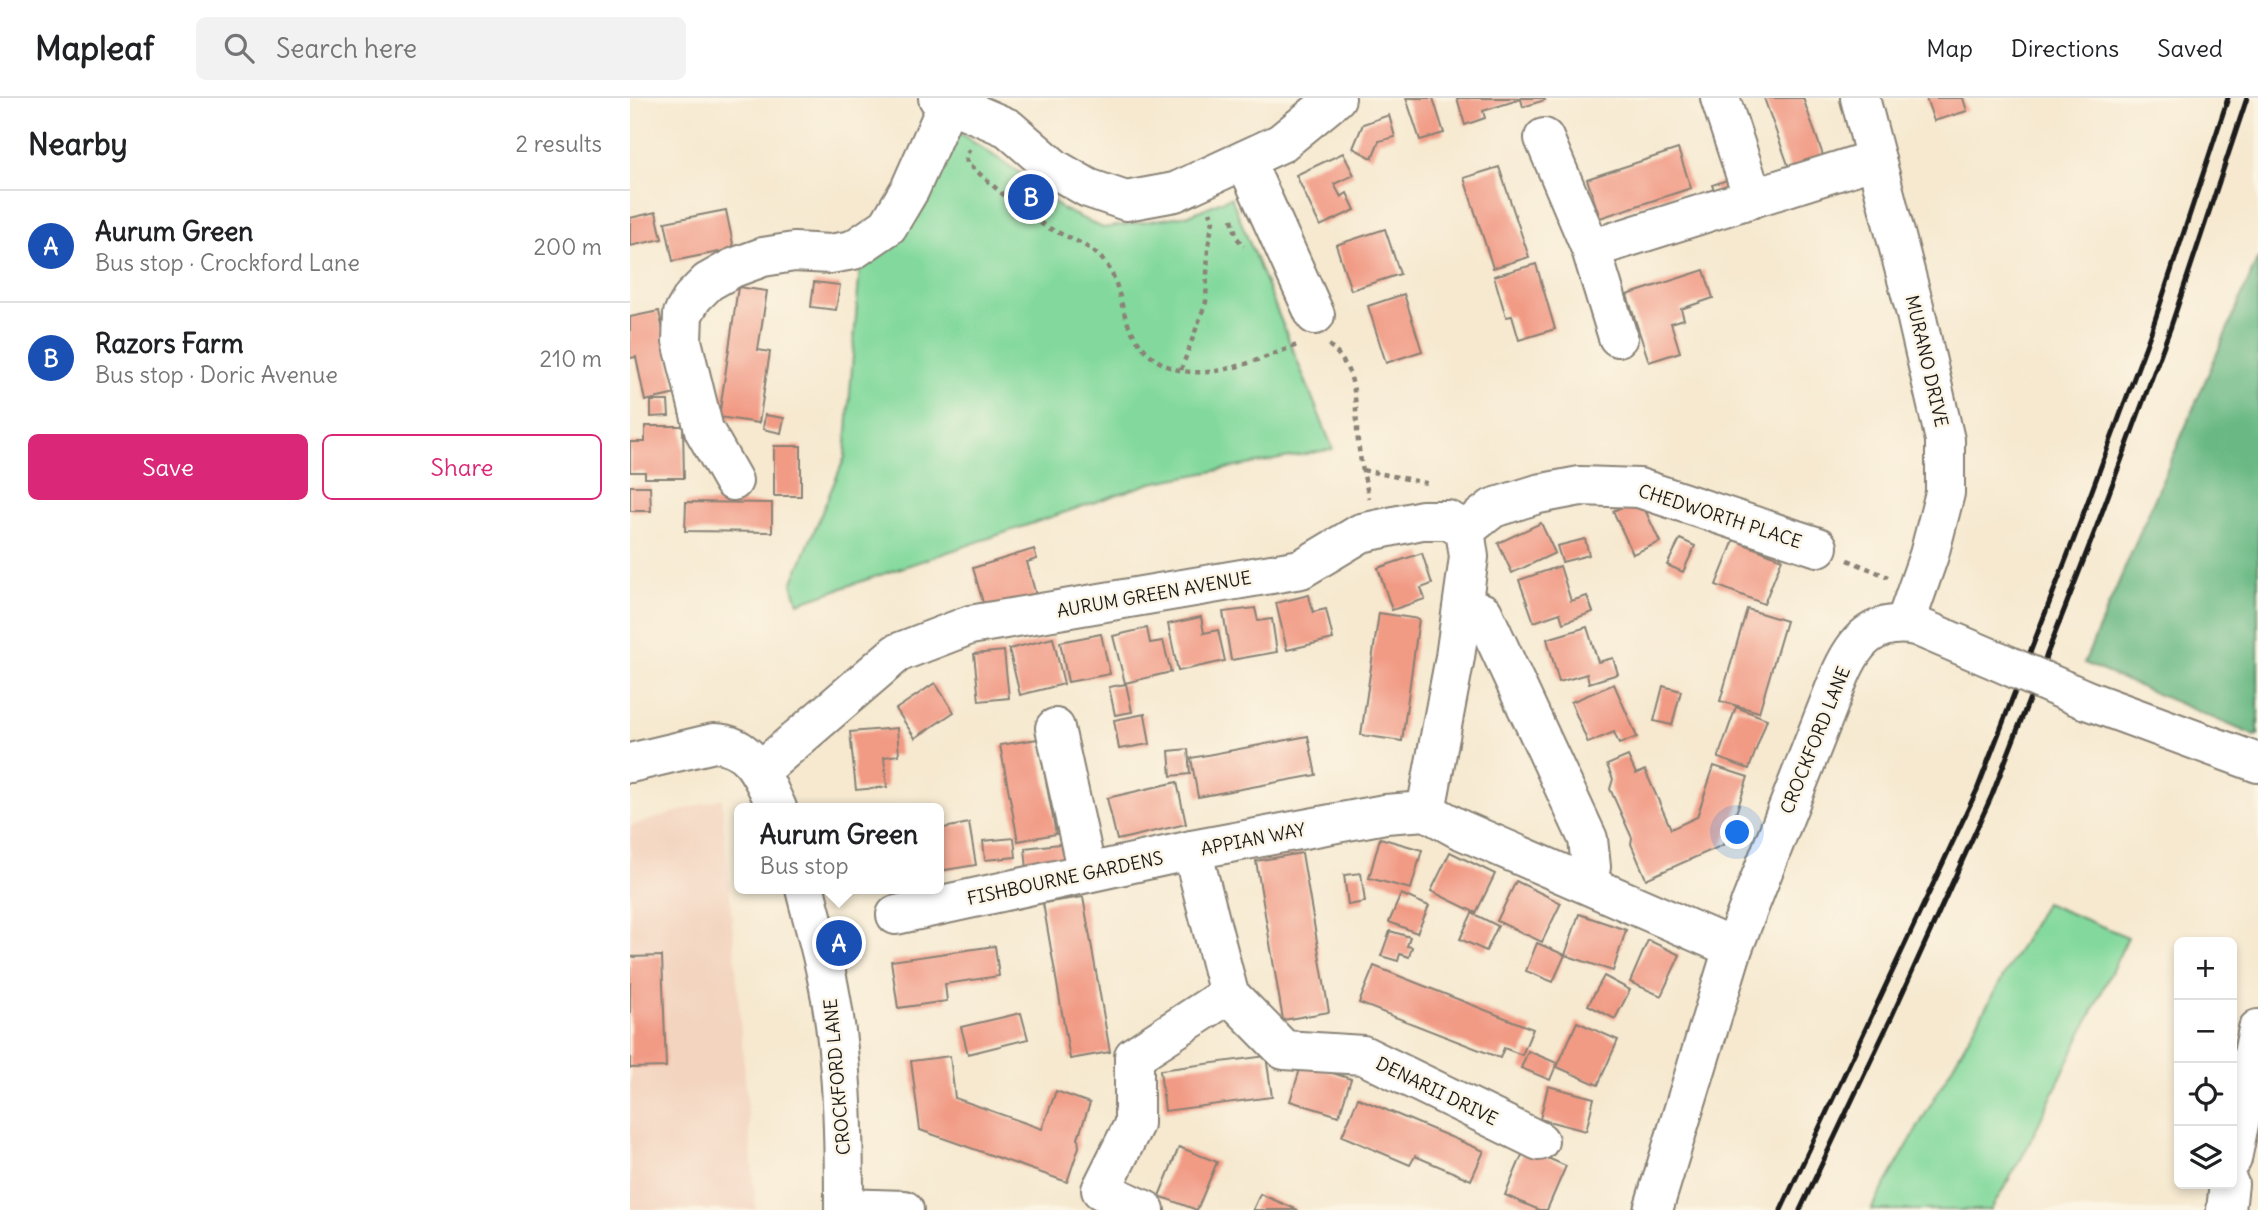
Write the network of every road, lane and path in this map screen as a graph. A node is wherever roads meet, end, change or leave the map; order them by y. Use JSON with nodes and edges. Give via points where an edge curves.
{"nodes":[{"id":1,"x":1336,"y":98,"type":"edge"},
{"id":2,"x":1720,"y":98,"type":"edge"},
{"id":3,"x":1860,"y":98,"type":"edge"},
{"id":4,"x":943,"y":99,"type":"edge"},
{"id":5,"x":1544,"y":138,"type":"dead end"},
{"id":6,"x":972,"y":146,"type":"dead end"},
{"id":7,"x":1876,"y":159,"type":"junction"},
{"id":8,"x":1245,"y":160,"type":"junction"},
{"id":9,"x":1753,"y":198,"type":"junction"},
{"id":10,"x":1206,"y":201,"type":"dead end"},
{"id":11,"x":1591,"y":249,"type":"junction"},
{"id":12,"x":1311,"y":328,"type":"joint"},
{"id":13,"x":1618,"y":337,"type":"dead end"},
{"id":14,"x":1347,"y":366,"type":"dead end"},
{"id":15,"x":1181,"y":370,"type":"junction"},
{"id":16,"x":1363,"y":470,"type":"junction"},
{"id":17,"x":733,"y":481,"type":"dead end"},
{"id":18,"x":1443,"y":486,"type":"dead end"},
{"id":19,"x":1370,"y":503,"type":"dead end"},
{"id":20,"x":1465,"y":530,"type":"junction"},
{"id":21,"x":1818,"y":547,"type":"joint"},
{"id":22,"x":1891,"y":578,"type":"dead end"},
{"id":23,"x":1463,"y":604,"type":"junction"},
{"id":24,"x":1905,"y":624,"type":"junction"},
{"id":25,"x":1055,"y":728,"type":"dead end"},
{"id":26,"x":630,"y":763,"type":"edge"},
{"id":27,"x":2258,"y":763,"type":"edge"},
{"id":28,"x":760,"y":771,"type":"junction"},
{"id":29,"x":775,"y":803,"type":"edge"},
{"id":30,"x":1426,"y":811,"type":"junction"},
{"id":31,"x":1192,"y":849,"type":"junction"},
{"id":32,"x":1087,"y":873,"type":"junction"},
{"id":33,"x":1587,"y":884,"type":"junction"},
{"id":34,"x":806,"y":894,"type":"edge"},
{"id":35,"x":896,"y":915,"type":"dead end"},
{"id":36,"x":1733,"y":948,"type":"junction"},
{"id":37,"x":1229,"y":994,"type":"junction"},
{"id":38,"x":2258,"y":1030,"type":"edge"},
{"id":39,"x":2237,"y":1134,"type":"edge"},
{"id":40,"x":1539,"y":1141,"type":"dead end"},
{"id":41,"x":2228,"y":1189,"type":"edge"},
{"id":42,"x":844,"y":1209,"type":"edge"},
{"id":43,"x":904,"y":1210,"type":"edge"},
{"id":44,"x":1145,"y":1210,"type":"edge"},
{"id":45,"x":1653,"y":1210,"type":"edge"},
{"id":46,"x":2226,"y":1210,"type":"edge"}],
"edges":[{"from":1,"to":8,"type":"street","via":[[1281,143]]},
{"from":2,"to":9,"type":"street"},
{"from":3,"to":7,"type":"street","name":"MURANO DRIVE"},
{"from":4,"to":8,"type":"street","via":[[1008,128],[1055,169],[1088,188],[1126,201],[1175,192]]},
{"from":4,"to":17,"type":"street","via":[[910,189],[888,226],[853,250],[794,252],[733,268],[708,282],[683,314],[682,341],[704,430]]},
{"from":5,"to":11,"type":"street"},
{"from":6,"to":15,"type":"path","via":[[967,163],[1042,224],[1080,242],[1102,260],[1115,281],[1129,327],[1148,354]]},
{"from":7,"to":9,"type":"street"},
{"from":7,"to":24,"type":"street","name":"MURANO DRIVE","via":[[1945,440],[1945,493]]},
{"from":8,"to":12,"type":"street"},
{"from":9,"to":11,"type":"street"},
{"from":10,"to":15,"type":"path","via":[[1213,220],[1206,302]]},
{"from":11,"to":13,"type":"street"},
{"from":12,"to":15,"type":"path","via":[[1235,369],[1194,374]]},
{"from":14,"to":16,"type":"path","via":[[1357,403]]},
{"from":16,"to":18,"type":"path"},
{"from":16,"to":19,"type":"path"},
{"from":20,"to":21,"type":"street","name":"CHEDWORTH PLACE","via":[[1493,508],[1538,494],[1580,486],[1639,488]]},
{"from":20,"to":23,"type":"street","via":[[1469,557]]},
{"from":20,"to":28,"type":"street","name":"AURUM GREEN AVENUE","via":[[1448,520],[1422,520],[1361,533],[1301,569],[970,625],[897,653]]},
{"from":21,"to":22,"type":"path"},
{"from":23,"to":30,"type":"street"},
{"from":23,"to":33,"type":"street","via":[[1483,614],[1588,839],[1591,867]]},
{"from":24,"to":27,"type":"street","bridge":true,"via":[[2084,699]]},
{"from":24,"to":36,"type":"street","name":"CROCKFORD LANE","via":[[1878,628],[1845,663]]},
{"from":25,"to":32,"type":"street"},
{"from":26,"to":28,"type":"street","via":[[714,743],[739,749]]},
{"from":28,"to":29,"type":"street"},
{"from":30,"to":31,"type":"street","name":"APPIAN WAY","via":[[1385,814]]},
{"from":30,"to":33,"type":"street","via":[[1459,830]]},
{"from":31,"to":32,"type":"street","name":"FISHBOURNE GARDENS"},
{"from":31,"to":37,"type":"street","name":"APPIAN WAY"},
{"from":32,"to":35,"type":"street","name":"FISHBOURNE GARDENS"},
{"from":33,"to":36,"type":"street"},
{"from":34,"to":42,"type":"street","name":"CROCKFORD LANE","via":[[827,975],[837,1049]]},
{"from":36,"to":45,"type":"street","name":"CROCKFORD LANE"},
{"from":37,"to":40,"type":"street","name":"DENARII DRIVE","via":[[1284,1050],[1363,1055]]},
{"from":37,"to":44,"type":"street","via":[[1134,1056],[1134,1124],[1101,1190]]},
{"from":38,"to":39,"type":"street"},
{"from":41,"to":46,"type":"street"},
{"from":42,"to":43,"type":"street","name":"CROCKFORD LANE"}]}
